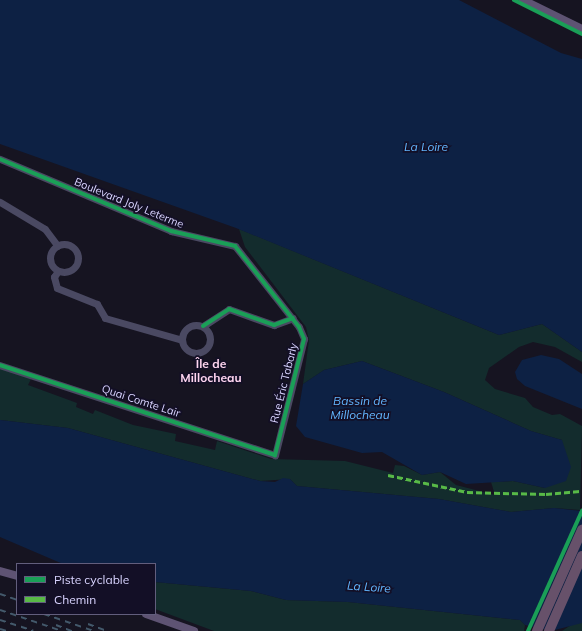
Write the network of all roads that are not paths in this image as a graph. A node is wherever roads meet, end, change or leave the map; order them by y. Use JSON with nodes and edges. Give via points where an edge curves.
{"nodes":[{"id":1,"x":523,"y":0,"type":"edge"},
{"id":2,"x":582,"y":29,"type":"edge"},
{"id":3,"x":0,"y":159,"type":"edge"},
{"id":4,"x":0,"y":202,"type":"edge"},
{"id":5,"x":58,"y":246,"type":"junction"},
{"id":6,"x":58,"y":271,"type":"junction"},
{"id":7,"x":293,"y":318,"type":"junction"},
{"id":8,"x":202,"y":326,"type":"junction"},
{"id":9,"x":182,"y":340,"type":"junction"},
{"id":10,"x":0,"y":365,"type":"edge"},
{"id":11,"x":275,"y":455,"type":"joint"},
{"id":12,"x":582,"y":530,"type":"edge"},
{"id":13,"x":582,"y":556,"type":"edge"},
{"id":14,"x":0,"y":571,"type":"edge"},
{"id":15,"x":16,"y":576,"type":"edge"},
{"id":16,"x":149,"y":615,"type":"edge"},
{"id":17,"x":155,"y":617,"type":"junction"},
{"id":18,"x":182,"y":631,"type":"edge"},
{"id":19,"x":194,"y":631,"type":"edge"},
{"id":20,"x":537,"y":631,"type":"edge"},
{"id":21,"x":549,"y":631,"type":"edge"}],
"edges":[{"from":1,"to":2,"type":"main road"},
{"from":3,"to":7,"type":"street","name":"Boulevard Joly Leterme","via":[[171,231],[235,246]]},
{"from":4,"to":5,"type":"street","via":[[45,229]]},
{"from":5,"to":6,"type":"street","via":[[50,259]]},
{"from":5,"to":6,"type":"street","via":[[70,246],[78,259],[70,271]]},
{"from":6,"to":9,"type":"street","via":[[54,277],[57,288],[97,304],[105,318]]},
{"from":7,"to":8,"type":"street","via":[[274,325],[229,309]]},
{"from":7,"to":11,"type":"street","name":"Rue Éric Tabarly","via":[[302,332],[304,345]]},
{"from":8,"to":9,"type":"street","via":[[187,328]]},
{"from":8,"to":9,"type":"street","via":[[210,335],[206,350],[190,351]]},
{"from":10,"to":11,"type":"street","name":"Quai Comte Lair"},
{"from":12,"to":20,"type":"highway"},
{"from":13,"to":21,"type":"highway"},
{"from":14,"to":15,"type":"main road"},
{"from":16,"to":17,"type":"main road"},
{"from":17,"to":18,"type":"main road"},
{"from":17,"to":19,"type":"main road"}]}
